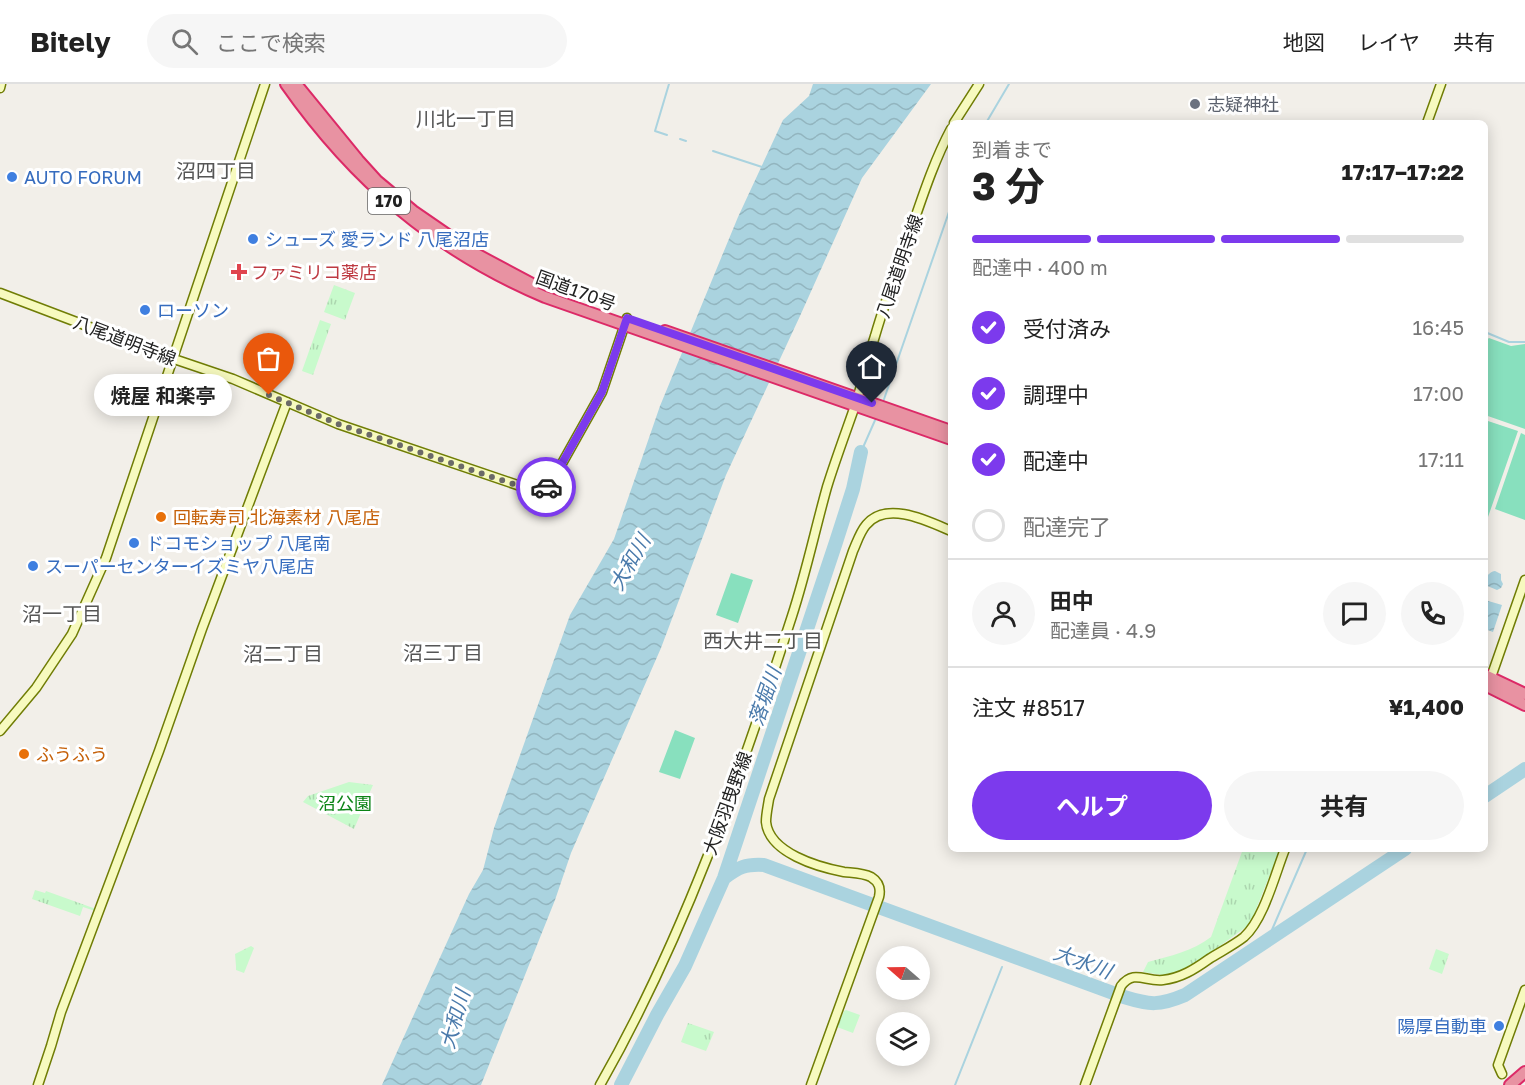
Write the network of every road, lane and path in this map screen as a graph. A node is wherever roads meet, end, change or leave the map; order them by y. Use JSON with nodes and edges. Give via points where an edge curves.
{"nodes":[{"id":1,"x":265,"y":84,"type":"edge"},
{"id":2,"x":286,"y":84,"type":"edge"},
{"id":3,"x":296,"y":84,"type":"edge"},
{"id":4,"x":979,"y":84,"type":"edge"},
{"id":5,"x":1441,"y":84,"type":"edge"},
{"id":6,"x":956,"y":120,"type":"edge"},
{"id":7,"x":1428,"y":120,"type":"edge"},
{"id":8,"x":948,"y":134,"type":"edge"},
{"id":9,"x":520,"y":283,"type":"junction"},
{"id":10,"x":0,"y":293,"type":"edge"},
{"id":11,"x":626,"y":321,"type":"junction"},
{"id":12,"x":174,"y":359,"type":"junction"},
{"id":13,"x":851,"y":400,"type":"junction"},
{"id":14,"x":286,"y":402,"type":"junction"},
{"id":15,"x":871,"y":407,"type":"junction"},
{"id":16,"x":948,"y":430,"type":"edge"},
{"id":17,"x":948,"y":438,"type":"edge"},
{"id":18,"x":948,"y":530,"type":"edge"},
{"id":19,"x":1525,"y":580,"type":"edge"},
{"id":20,"x":1488,"y":678,"type":"edge"},
{"id":21,"x":1488,"y":681,"type":"edge"},
{"id":22,"x":1488,"y":682,"type":"edge"},
{"id":23,"x":1525,"y":694,"type":"edge"},
{"id":24,"x":1525,"y":705,"type":"edge"},
{"id":25,"x":0,"y":730,"type":"edge"},
{"id":26,"x":1284,"y":852,"type":"edge"},
{"id":27,"x":1525,"y":990,"type":"edge"},
{"id":28,"x":1525,"y":1072,"type":"edge"},
{"id":29,"x":1502,"y":1074,"type":"dead end"},
{"id":30,"x":38,"y":1085,"type":"edge"},
{"id":31,"x":600,"y":1085,"type":"edge"},
{"id":32,"x":811,"y":1085,"type":"edge"},
{"id":33,"x":1085,"y":1085,"type":"edge"},
{"id":34,"x":1510,"y":1085,"type":"edge"}],
"edges":[{"from":1,"to":12,"type":"street"},
{"from":2,"to":9,"type":"highway","name":"国道170号","number":"170","via":[[352,167],[388,200],[469,260]]},
{"from":3,"to":9,"type":"highway","name":"国道170号","number":"170","via":[[377,181],[442,232]]},
{"from":4,"to":6,"type":"street"},
{"from":5,"to":7,"type":"street"},
{"from":8,"to":13,"type":"street","name":"八尾道明寺線","via":[[930,174]]},
{"from":9,"to":11,"type":"highway","name":"国道170号","number":"170","via":[[545,297]]},
{"from":10,"to":12,"type":"street","name":"八尾道明寺線"},
{"from":11,"to":13,"type":"highway","name":"国道170号","number":"170"},
{"from":11,"to":14,"type":"street","name":"八尾道明寺線","via":[[602,392],[544,489],[532,490],[489,476]]},
{"from":12,"to":14,"type":"street","name":"八尾道明寺線"},
{"from":12,"to":25,"type":"street","via":[[87,604],[36,688]]},
{"from":13,"to":15,"type":"highway","name":"国道170号","number":"170"},
{"from":13,"to":31,"type":"street","name":"大阪羽曳野線","via":[[805,573],[731,793],[674,937]]},
{"from":14,"to":30,"type":"street","via":[[61,1012]]},
{"from":15,"to":16,"type":"highway","name":"国道170号","number":"170"},
{"from":15,"to":17,"type":"highway","name":"国道170号","number":"170"},
{"from":18,"to":32,"type":"street","via":[[906,514],[886,513],[861,531],[769,799],[766,822],[781,848],[829,868],[867,875],[878,883],[880,890]]},
{"from":19,"to":20,"type":"street"},
{"from":21,"to":23,"type":"highway"},
{"from":22,"to":24,"type":"highway"},
{"from":26,"to":33,"type":"street","via":[[1263,908],[1243,937],[1188,972],[1168,980],[1125,980]]},
{"from":27,"to":29,"type":"street","via":[[1498,1065]]},
{"from":28,"to":34,"type":"highway"}]}
